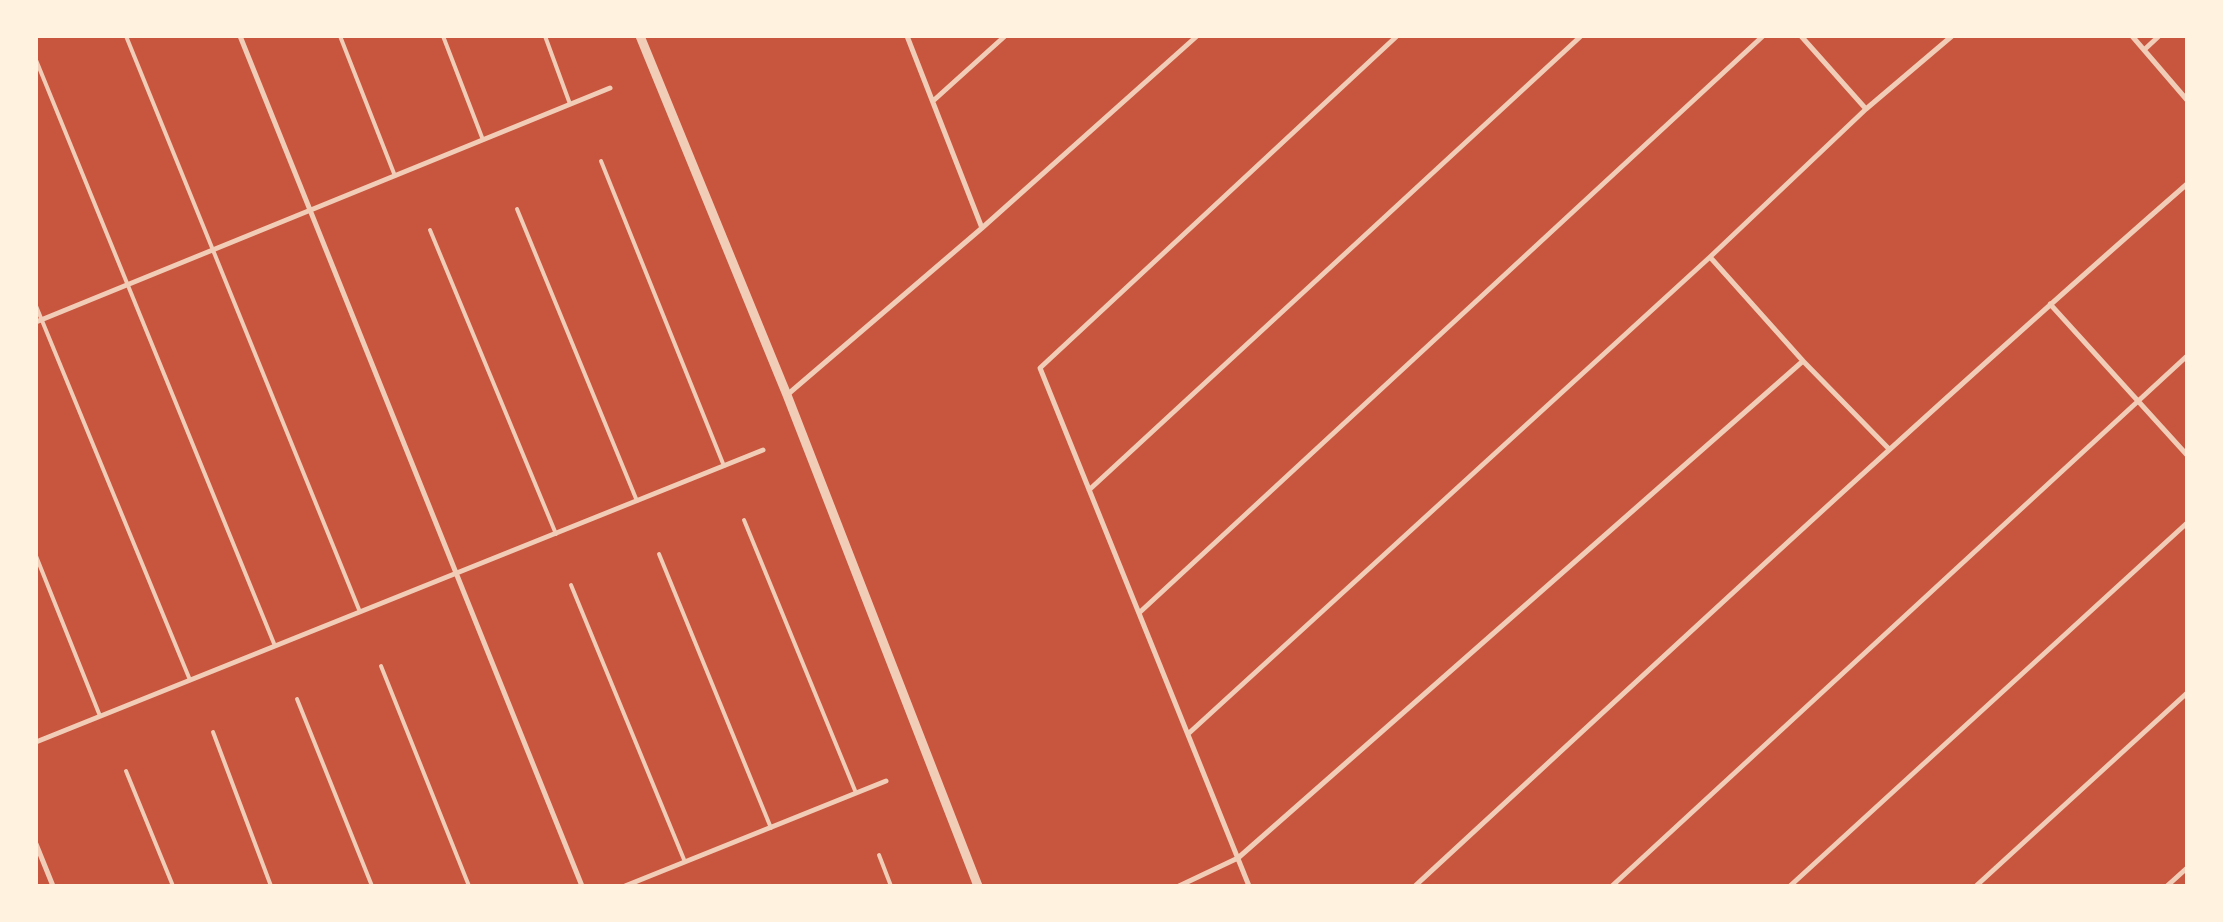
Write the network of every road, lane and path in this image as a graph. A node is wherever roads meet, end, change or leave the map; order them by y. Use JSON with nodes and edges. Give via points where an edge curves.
{"nodes":[{"id":1,"x":126,"y":36,"type":"edge"},
{"id":2,"x":240,"y":36,"type":"edge"},
{"id":3,"x":340,"y":36,"type":"edge"},
{"id":4,"x":443,"y":36,"type":"edge"},
{"id":5,"x":544,"y":36,"type":"edge"},
{"id":6,"x":640,"y":36,"type":"edge"},
{"id":7,"x":908,"y":36,"type":"edge"},
{"id":8,"x":1005,"y":36,"type":"edge"},
{"id":9,"x":1197,"y":36,"type":"edge"},
{"id":10,"x":1397,"y":36,"type":"edge"},
{"id":11,"x":1581,"y":36,"type":"edge"},
{"id":12,"x":1762,"y":36,"type":"edge"},
{"id":13,"x":1801,"y":36,"type":"edge"},
{"id":14,"x":1952,"y":36,"type":"edge"},
{"id":15,"x":2132,"y":36,"type":"edge"},
{"id":16,"x":2159,"y":36,"type":"edge"},
{"id":17,"x":2144,"y":50,"type":"junction"},
{"id":18,"x":36,"y":60,"type":"edge"},
{"id":19,"x":610,"y":88,"type":"dead end"},
{"id":20,"x":2187,"y":100,"type":"edge"},
{"id":21,"x":933,"y":101,"type":"junction"},
{"id":22,"x":570,"y":104,"type":"junction"},
{"id":23,"x":1866,"y":109,"type":"junction"},
{"id":24,"x":483,"y":140,"type":"junction"},
{"id":25,"x":601,"y":161,"type":"dead end"},
{"id":26,"x":395,"y":176,"type":"junction"},
{"id":27,"x":2187,"y":184,"type":"edge"},
{"id":28,"x":517,"y":209,"type":"dead end"},
{"id":29,"x":310,"y":211,"type":"junction"},
{"id":30,"x":982,"y":228,"type":"junction"},
{"id":31,"x":430,"y":230,"type":"dead end"},
{"id":32,"x":212,"y":250,"type":"junction"},
{"id":33,"x":1710,"y":257,"type":"junction"},
{"id":34,"x":128,"y":285,"type":"junction"},
{"id":35,"x":2050,"y":304,"type":"junction"},
{"id":36,"x":36,"y":306,"type":"edge"},
{"id":37,"x":39,"y":321,"type":"edge"},
{"id":38,"x":2187,"y":356,"type":"edge"},
{"id":39,"x":1803,"y":361,"type":"junction"},
{"id":40,"x":787,"y":395,"type":"junction"},
{"id":41,"x":2137,"y":400,"type":"junction"},
{"id":42,"x":1889,"y":449,"type":"junction"},
{"id":43,"x":763,"y":450,"type":"dead end"},
{"id":44,"x":2187,"y":455,"type":"edge"},
{"id":45,"x":724,"y":466,"type":"junction"},
{"id":46,"x":1089,"y":490,"type":"junction"},
{"id":47,"x":637,"y":501,"type":"junction"},
{"id":48,"x":744,"y":520,"type":"dead end"},
{"id":49,"x":2187,"y":523,"type":"edge"},
{"id":50,"x":556,"y":534,"type":"junction"},
{"id":51,"x":659,"y":554,"type":"dead end"},
{"id":52,"x":36,"y":556,"type":"edge"},
{"id":53,"x":456,"y":574,"type":"junction"},
{"id":54,"x":571,"y":585,"type":"dead end"},
{"id":55,"x":360,"y":612,"type":"junction"},
{"id":56,"x":1139,"y":614,"type":"junction"},
{"id":57,"x":275,"y":646,"type":"junction"},
{"id":58,"x":381,"y":666,"type":"dead end"},
{"id":59,"x":190,"y":680,"type":"junction"},
{"id":60,"x":2187,"y":693,"type":"edge"},
{"id":61,"x":298,"y":699,"type":"dead end"},
{"id":62,"x":100,"y":716,"type":"junction"},
{"id":63,"x":213,"y":732,"type":"dead end"},
{"id":64,"x":1188,"y":734,"type":"junction"},
{"id":65,"x":36,"y":742,"type":"edge"},
{"id":66,"x":126,"y":771,"type":"dead end"},
{"id":67,"x":886,"y":781,"type":"dead end"},
{"id":68,"x":856,"y":794,"type":"junction"},
{"id":69,"x":771,"y":828,"type":"junction"},
{"id":70,"x":36,"y":844,"type":"edge"},
{"id":71,"x":879,"y":855,"type":"dead end"},
{"id":72,"x":39,"y":858,"type":"edge"},
{"id":73,"x":1238,"y":858,"type":"junction"},
{"id":74,"x":685,"y":862,"type":"junction"},
{"id":75,"x":2187,"y":868,"type":"edge"},
{"id":76,"x":53,"y":886,"type":"edge"},
{"id":77,"x":172,"y":886,"type":"edge"},
{"id":78,"x":271,"y":886,"type":"edge"},
{"id":79,"x":372,"y":886,"type":"edge"},
{"id":80,"x":469,"y":886,"type":"edge"},
{"id":81,"x":582,"y":886,"type":"edge"},
{"id":82,"x":625,"y":886,"type":"edge"},
{"id":83,"x":891,"y":886,"type":"edge"},
{"id":84,"x":978,"y":886,"type":"edge"},
{"id":85,"x":1179,"y":886,"type":"edge"},
{"id":86,"x":1249,"y":886,"type":"edge"},
{"id":87,"x":1415,"y":886,"type":"edge"},
{"id":88,"x":1612,"y":886,"type":"edge"},
{"id":89,"x":1790,"y":886,"type":"edge"},
{"id":90,"x":1976,"y":886,"type":"edge"},
{"id":91,"x":2167,"y":886,"type":"edge"}],
"edges":[{"from":1,"to":32,"type":"lane"},
{"from":2,"to":29,"type":"street"},
{"from":3,"to":26,"type":"lane"},
{"from":4,"to":24,"type":"lane"},
{"from":5,"to":22,"type":"lane"},
{"from":6,"to":40,"type":"street"},
{"from":7,"to":21,"type":"street"},
{"from":8,"to":21,"type":"street"},
{"from":9,"to":30,"type":"street"},
{"from":10,"to":46,"type":"street","via":[[1040,368]]},
{"from":11,"to":46,"type":"street"},
{"from":12,"to":56,"type":"street"},
{"from":13,"to":23,"type":"street"},
{"from":14,"to":23,"type":"street"},
{"from":15,"to":17,"type":"street"},
{"from":16,"to":17,"type":"street"},
{"from":17,"to":20,"type":"street"},
{"from":18,"to":34,"type":"lane"},
{"from":19,"to":22,"type":"street"},
{"from":21,"to":30,"type":"street"},
{"from":22,"to":24,"type":"street"},
{"from":23,"to":33,"type":"street"},
{"from":24,"to":26,"type":"street"},
{"from":25,"to":45,"type":"lane"},
{"from":26,"to":29,"type":"street"},
{"from":27,"to":35,"type":"street"},
{"from":28,"to":47,"type":"lane"},
{"from":29,"to":32,"type":"street"},
{"from":29,"to":53,"type":"street"},
{"from":30,"to":40,"type":"street"},
{"from":31,"to":50,"type":"lane"},
{"from":32,"to":34,"type":"street"},
{"from":32,"to":55,"type":"lane"},
{"from":33,"to":39,"type":"street"},
{"from":33,"to":64,"type":"street"},
{"from":34,"to":37,"type":"street"},
{"from":34,"to":57,"type":"lane"},
{"from":35,"to":41,"type":"street"},
{"from":35,"to":42,"type":"street"},
{"from":36,"to":37,"type":"lane"},
{"from":37,"to":59,"type":"lane"},
{"from":38,"to":41,"type":"street"},
{"from":39,"to":42,"type":"street"},
{"from":39,"to":73,"type":"street"},
{"from":40,"to":84,"type":"street"},
{"from":41,"to":44,"type":"street"},
{"from":41,"to":88,"type":"street"},
{"from":42,"to":87,"type":"street"},
{"from":43,"to":45,"type":"street"},
{"from":45,"to":47,"type":"street"},
{"from":46,"to":56,"type":"street"},
{"from":47,"to":50,"type":"street"},
{"from":48,"to":68,"type":"lane"},
{"from":49,"to":89,"type":"street"},
{"from":50,"to":53,"type":"street"},
{"from":51,"to":69,"type":"lane"},
{"from":52,"to":62,"type":"lane"},
{"from":53,"to":55,"type":"street"},
{"from":53,"to":81,"type":"street"},
{"from":54,"to":74,"type":"lane"},
{"from":55,"to":57,"type":"street"},
{"from":56,"to":64,"type":"street"},
{"from":57,"to":59,"type":"street"},
{"from":58,"to":80,"type":"lane"},
{"from":59,"to":62,"type":"street"},
{"from":60,"to":90,"type":"street"},
{"from":61,"to":79,"type":"lane"},
{"from":62,"to":65,"type":"street"},
{"from":63,"to":78,"type":"lane"},
{"from":64,"to":73,"type":"street"},
{"from":66,"to":77,"type":"lane"},
{"from":67,"to":68,"type":"street"},
{"from":68,"to":69,"type":"street"},
{"from":69,"to":74,"type":"street"},
{"from":70,"to":72,"type":"street"},
{"from":71,"to":83,"type":"lane"},
{"from":72,"to":76,"type":"street"},
{"from":73,"to":85,"type":"street"},
{"from":73,"to":86,"type":"street"},
{"from":74,"to":82,"type":"street"},
{"from":75,"to":91,"type":"street"}]}
